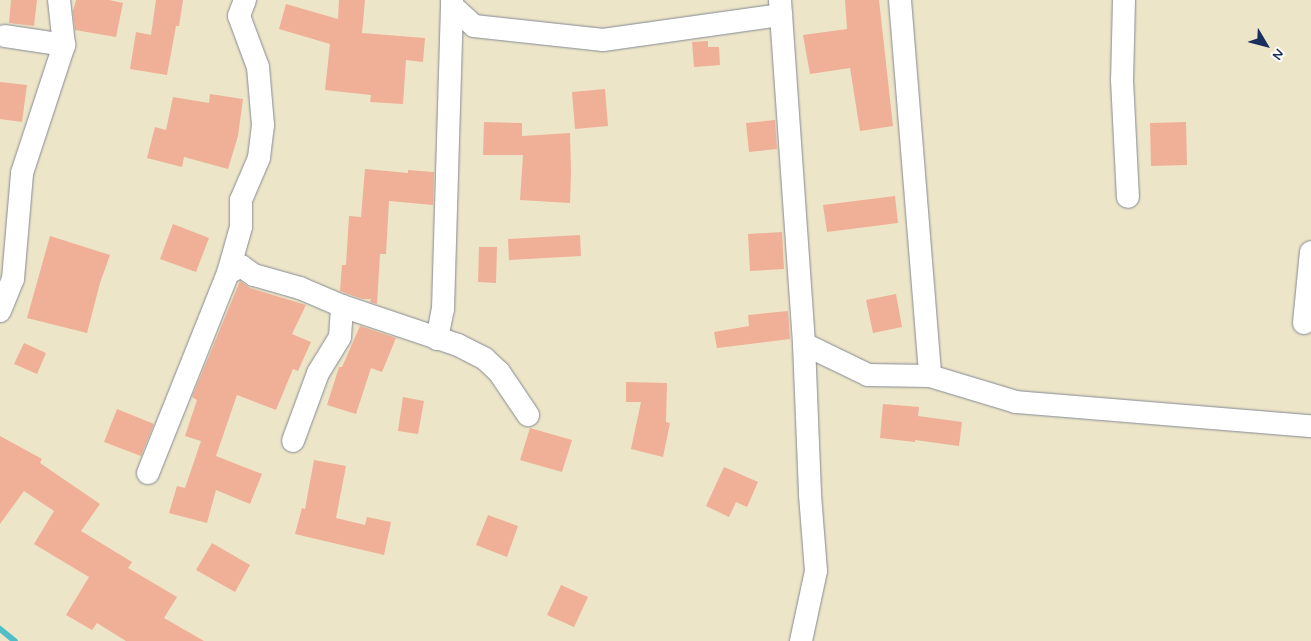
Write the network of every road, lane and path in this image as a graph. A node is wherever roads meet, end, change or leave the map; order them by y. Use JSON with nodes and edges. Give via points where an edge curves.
{"nodes":[{"id":1,"x":59,"y":0,"type":"edge"},
{"id":2,"x":245,"y":0,"type":"edge"},
{"id":3,"x":900,"y":0,"type":"edge"},
{"id":4,"x":1124,"y":0,"type":"edge"},
{"id":5,"x":452,"y":3,"type":"edge"},
{"id":6,"x":781,"y":7,"type":"edge"},
{"id":7,"x":5,"y":36,"type":"dead end"},
{"id":8,"x":64,"y":46,"type":"junction"},
{"id":9,"x":1128,"y":197,"type":"dead end"},
{"id":10,"x":1311,"y":252,"type":"edge"},
{"id":11,"x":228,"y":273,"type":"junction"},
{"id":12,"x":342,"y":306,"type":"junction"},
{"id":13,"x":0,"y":311,"type":"edge"},
{"id":14,"x":1304,"y":323,"type":"dead end"},
{"id":15,"x":437,"y":339,"type":"junction"},
{"id":16,"x":804,"y":344,"type":"junction"},
{"id":17,"x":930,"y":376,"type":"junction"},
{"id":18,"x":528,"y":415,"type":"dead end"},
{"id":19,"x":1311,"y":426,"type":"edge"},
{"id":20,"x":293,"y":440,"type":"dead end"},
{"id":21,"x":148,"y":472,"type":"dead end"},
{"id":22,"x":801,"y":641,"type":"edge"}],
"edges":[{"from":1,"to":8,"type":"street"},
{"from":2,"to":11,"type":"street","via":[[239,16],[258,67],[263,125],[259,158],[241,200],[241,227]]},
{"from":3,"to":17,"type":"street"},
{"from":4,"to":9,"type":"street","via":[[1122,80]]},
{"from":5,"to":6,"type":"street","via":[[474,26],[603,40]]},
{"from":5,"to":15,"type":"street","via":[[443,309]]},
{"from":6,"to":16,"type":"street"},
{"from":7,"to":8,"type":"street"},
{"from":8,"to":13,"type":"street","via":[[22,172],[13,278]]},
{"from":10,"to":14,"type":"street"},
{"from":11,"to":12,"type":"street","via":[[241,266],[254,276],[300,288]]},
{"from":11,"to":21,"type":"street"},
{"from":12,"to":15,"type":"street"},
{"from":12,"to":20,"type":"street","via":[[340,336],[318,374]]},
{"from":15,"to":18,"type":"street","via":[[458,345],[485,359],[499,372]]},
{"from":16,"to":17,"type":"street","via":[[868,375]]},
{"from":16,"to":22,"type":"street","via":[[816,570]]},
{"from":17,"to":19,"type":"street","via":[[1016,402]]}]}
